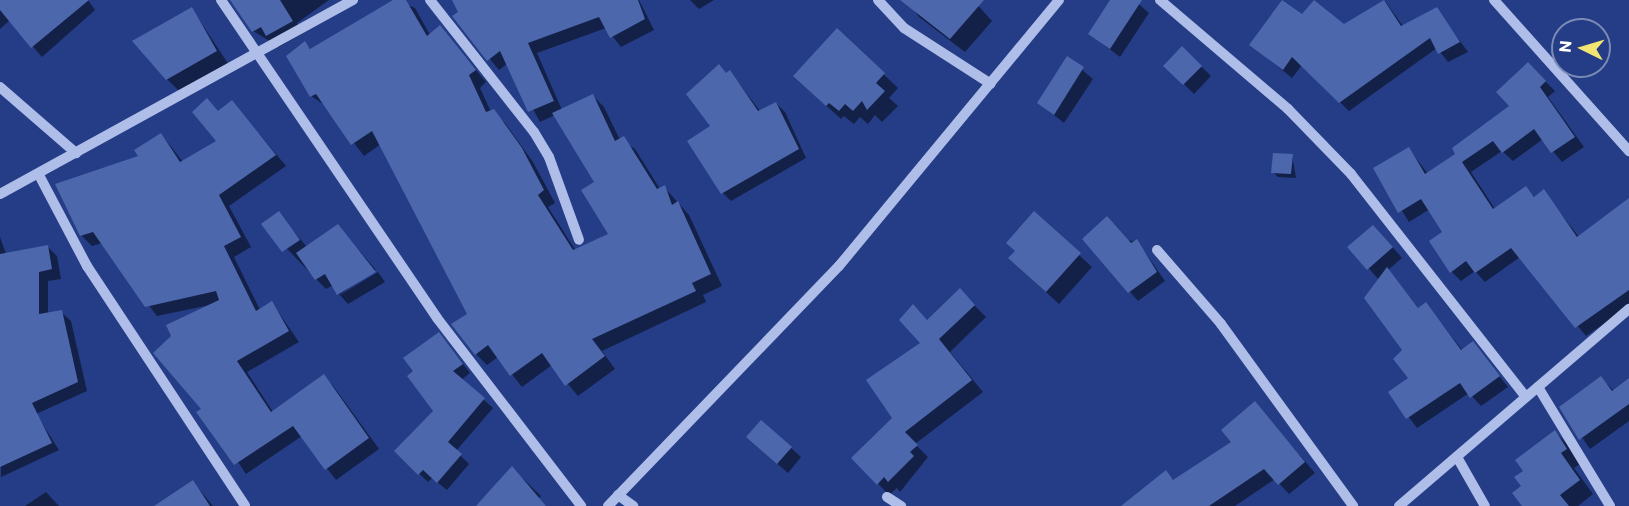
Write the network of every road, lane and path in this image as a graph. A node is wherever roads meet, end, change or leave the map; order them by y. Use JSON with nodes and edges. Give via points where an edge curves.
{"nodes":[{"id":1,"x":221,"y":0,"type":"edge"},
{"id":2,"x":353,"y":0,"type":"edge"},
{"id":3,"x":430,"y":0,"type":"edge"},
{"id":4,"x":878,"y":0,"type":"edge"},
{"id":5,"x":1059,"y":0,"type":"edge"},
{"id":6,"x":1160,"y":0,"type":"edge"},
{"id":7,"x":1494,"y":0,"type":"edge"},
{"id":8,"x":260,"y":54,"type":"junction"},
{"id":9,"x":991,"y":84,"type":"junction"},
{"id":10,"x":0,"y":87,"type":"edge"},
{"id":11,"x":1629,"y":151,"type":"edge"},
{"id":12,"x":76,"y":153,"type":"junction"},
{"id":13,"x":39,"y":175,"type":"junction"},
{"id":14,"x":0,"y":194,"type":"edge"},
{"id":15,"x":579,"y":240,"type":"dead end"},
{"id":16,"x":1157,"y":250,"type":"dead end"},
{"id":17,"x":1629,"y":309,"type":"edge"},
{"id":18,"x":1538,"y":387,"type":"junction"},
{"id":19,"x":1526,"y":397,"type":"junction"},
{"id":20,"x":1457,"y":457,"type":"junction"},
{"id":21,"x":618,"y":495,"type":"junction"},
{"id":22,"x":887,"y":497,"type":"dead end"},
{"id":23,"x":245,"y":506,"type":"edge"},
{"id":24,"x":581,"y":506,"type":"edge"},
{"id":25,"x":608,"y":506,"type":"edge"},
{"id":26,"x":633,"y":506,"type":"edge"},
{"id":27,"x":901,"y":506,"type":"edge"},
{"id":28,"x":1353,"y":506,"type":"edge"},
{"id":29,"x":1399,"y":506,"type":"edge"},
{"id":30,"x":1485,"y":506,"type":"edge"},
{"id":31,"x":1610,"y":506,"type":"edge"}],
"edges":[{"from":1,"to":8,"type":"street"},
{"from":2,"to":8,"type":"street"},
{"from":3,"to":15,"type":"street","via":[[539,141]]},
{"from":4,"to":9,"type":"street","via":[[903,28]]},
{"from":5,"to":9,"type":"street"},
{"from":6,"to":19,"type":"street","via":[[1288,109],[1351,174]]},
{"from":7,"to":11,"type":"street"},
{"from":8,"to":12,"type":"street"},
{"from":8,"to":24,"type":"street","via":[[437,318]]},
{"from":9,"to":21,"type":"street","via":[[839,267]]},
{"from":10,"to":12,"type":"street"},
{"from":12,"to":13,"type":"street"},
{"from":13,"to":14,"type":"street"},
{"from":13,"to":23,"type":"street","via":[[87,266]]},
{"from":16,"to":28,"type":"street","via":[[1221,324]]},
{"from":17,"to":18,"type":"street"},
{"from":18,"to":19,"type":"street"},
{"from":18,"to":31,"type":"street"},
{"from":19,"to":20,"type":"street"},
{"from":20,"to":29,"type":"street"},
{"from":20,"to":30,"type":"street"},
{"from":21,"to":25,"type":"street"},
{"from":21,"to":26,"type":"street"},
{"from":22,"to":27,"type":"street"}]}
